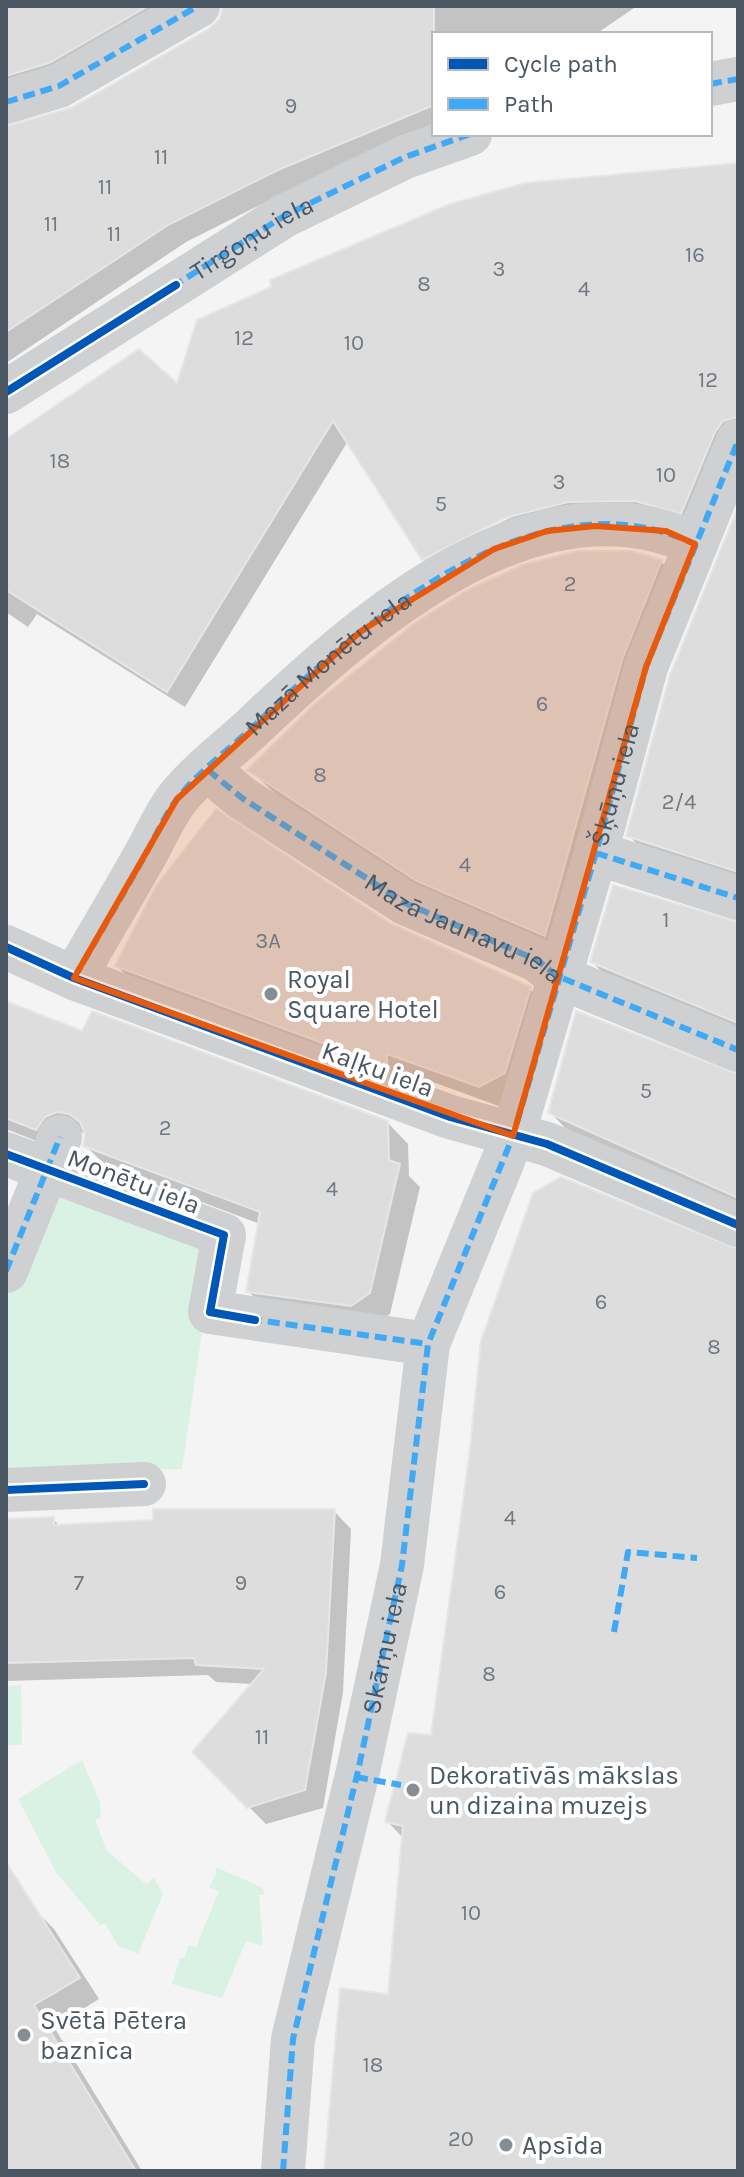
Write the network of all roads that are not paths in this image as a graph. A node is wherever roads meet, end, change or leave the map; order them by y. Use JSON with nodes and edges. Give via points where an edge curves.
{"nodes":[{"id":1,"x":198,"y":6,"type":"edge"},
{"id":2,"x":738,"y":79,"type":"edge"},
{"id":3,"x":712,"y":84,"type":"edge"},
{"id":4,"x":6,"y":102,"type":"edge"},
{"id":5,"x":464,"y":136,"type":"edge"},
{"id":6,"x":6,"y":392,"type":"edge"},
{"id":7,"x":738,"y":441,"type":"edge"},
{"id":8,"x":695,"y":544,"type":"junction"},
{"id":9,"x":208,"y":770,"type":"junction"},
{"id":10,"x":596,"y":853,"type":"junction"},
{"id":11,"x":738,"y":898,"type":"edge"},
{"id":12,"x":6,"y":947,"type":"edge"},
{"id":13,"x":557,"y":976,"type":"junction"},
{"id":14,"x":74,"y":978,"type":"junction"},
{"id":15,"x":738,"y":1050,"type":"edge"},
{"id":16,"x":513,"y":1136,"type":"junction"},
{"id":17,"x":54,"y":1153,"type":"junction"},
{"id":18,"x":6,"y":1154,"type":"edge"},
{"id":19,"x":738,"y":1225,"type":"edge"},
{"id":20,"x":6,"y":1271,"type":"edge"},
{"id":21,"x":428,"y":1344,"type":"junction"},
{"id":22,"x":144,"y":1484,"type":"dead end"},
{"id":23,"x":6,"y":1490,"type":"edge"},
{"id":24,"x":283,"y":2171,"type":"edge"}],
"edges":[{"from":1,"to":4,"type":"street","via":[[59,86]]},
{"from":2,"to":3,"type":"street"},
{"from":5,"to":6,"type":"street","name":"Tirgoņu iela","via":[[405,157],[284,216]]},
{"from":7,"to":8,"type":"street","name":"Šķūņu iela"},
{"from":8,"to":9,"type":"street","name":"Mazā Monētu iela","via":[[666,531],[595,526],[547,531],[494,549],[439,578],[361,631]]},
{"from":8,"to":10,"type":"street","name":"Šķūņu iela","via":[[646,667]]},
{"from":9,"to":13,"type":"street","name":"Mazā Jaunavu iela","via":[[242,798],[405,903],[537,960]]},
{"from":9,"to":14,"type":"street","name":"Mazā Monētu iela","via":[[177,799]]},
{"from":10,"to":11,"type":"street"},
{"from":10,"to":13,"type":"street","name":"Šķūņu iela"},
{"from":12,"to":14,"type":"street","name":"Kaļķu iela"},
{"from":13,"to":15,"type":"street","name":"Mazā Jaunavu iela"},
{"from":13,"to":16,"type":"street","name":"Šķūņu iela"},
{"from":14,"to":16,"type":"street","name":"Kaļķu iela"},
{"from":16,"to":19,"type":"street","name":"Kaļķu iela","via":[[547,1144]]},
{"from":16,"to":21,"type":"street","name":"Skārņu iela"},
{"from":17,"to":18,"type":"street","name":"Monētu iela"},
{"from":17,"to":20,"type":"street"},
{"from":17,"to":21,"type":"street","name":"Monētu iela","via":[[224,1235],[210,1312]]},
{"from":21,"to":24,"type":"street","name":"Skārņu iela","via":[[402,1565],[293,2039]]},
{"from":22,"to":23,"type":"street"}]}
